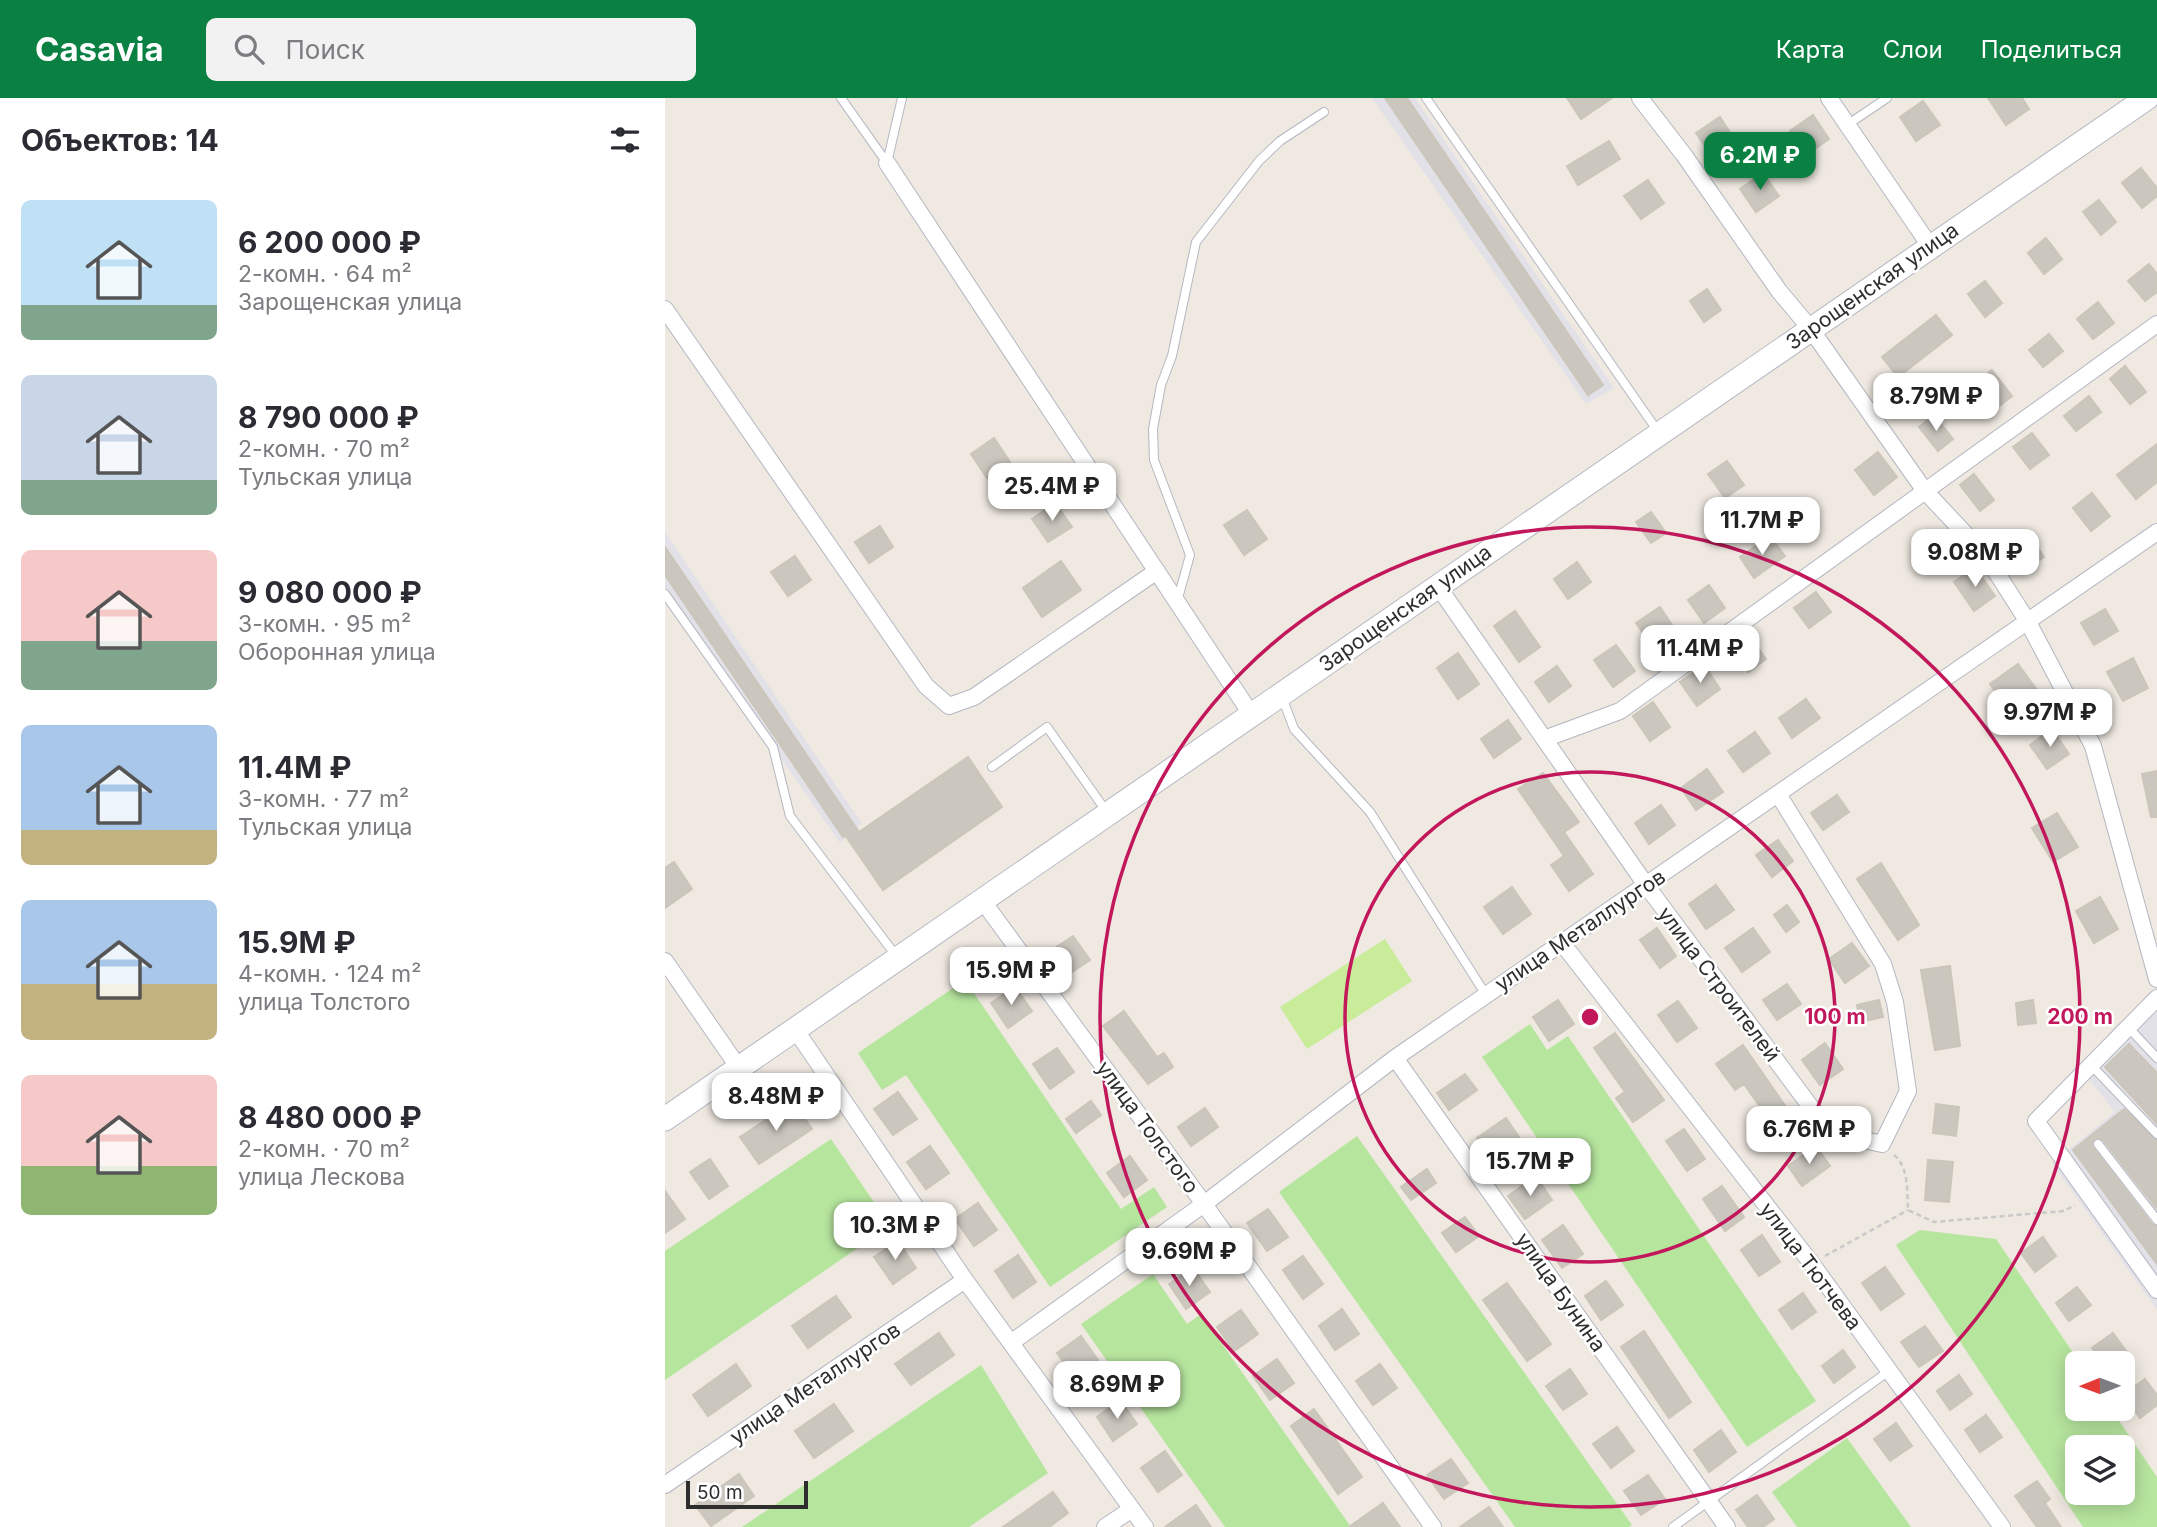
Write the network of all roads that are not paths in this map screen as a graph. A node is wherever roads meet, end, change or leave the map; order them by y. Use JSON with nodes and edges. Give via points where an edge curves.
{"nodes":[{"id":1,"x":841,"y":98,"type":"edge"},
{"id":2,"x":902,"y":98,"type":"edge"},
{"id":3,"x":1426,"y":98,"type":"edge"},
{"id":4,"x":1640,"y":98,"type":"edge"},
{"id":5,"x":1829,"y":98,"type":"edge"},
{"id":6,"x":1887,"y":98,"type":"edge"},
{"id":7,"x":2147,"y":98,"type":"edge"},
{"id":8,"x":1324,"y":112,"type":"dead end"},
{"id":9,"x":1847,"y":125,"type":"junction"},
{"id":10,"x":887,"y":163,"type":"junction"},
{"id":11,"x":1930,"y":246,"type":"junction"},
{"id":12,"x":665,"y":309,"type":"edge"},
{"id":13,"x":2157,"y":324,"type":"edge"},
{"id":14,"x":1810,"y":328,"type":"junction"},
{"id":15,"x":1659,"y":433,"type":"junction"},
{"id":16,"x":1925,"y":491,"type":"junction"},
{"id":17,"x":2157,"y":532,"type":"edge"},
{"id":18,"x":1157,"y":572,"type":"junction"},
{"id":19,"x":1437,"y":585,"type":"junction"},
{"id":20,"x":665,"y":594,"type":"edge"},
{"id":21,"x":1177,"y":602,"type":"junction"},
{"id":22,"x":2028,"y":622,"type":"junction"},
{"id":23,"x":1281,"y":694,"type":"junction"},
{"id":24,"x":1251,"y":714,"type":"junction"},
{"id":25,"x":1544,"y":739,"type":"junction"},
{"id":26,"x":992,"y":767,"type":"dead end"},
{"id":27,"x":1778,"y":794,"type":"junction"},
{"id":28,"x":1107,"y":814,"type":"junction"},
{"id":29,"x":1646,"y":885,"type":"junction"},
{"id":30,"x":982,"y":901,"type":"junction"},
{"id":31,"x":1562,"y":943,"type":"junction"},
{"id":32,"x":897,"y":957,"type":"junction"},
{"id":33,"x":665,"y":961,"type":"edge"},
{"id":34,"x":2157,"y":979,"type":"edge"},
{"id":35,"x":1486,"y":995,"type":"junction"},
{"id":36,"x":2157,"y":998,"type":"edge"},
{"id":37,"x":2128,"y":1027,"type":"junction"},
{"id":38,"x":795,"y":1029,"type":"junction"},
{"id":39,"x":1395,"y":1058,"type":"junction"},
{"id":40,"x":2157,"y":1058,"type":"edge"},
{"id":41,"x":2091,"y":1065,"type":"junction"},
{"id":42,"x":739,"y":1068,"type":"junction"},
{"id":43,"x":665,"y":1119,"type":"edge"},
{"id":44,"x":2157,"y":1134,"type":"edge"},
{"id":45,"x":2098,"y":1144,"type":"dead end"},
{"id":46,"x":1204,"y":1204,"type":"junction"},
{"id":47,"x":2157,"y":1220,"type":"edge"},
{"id":48,"x":965,"y":1280,"type":"junction"},
{"id":49,"x":2157,"y":1290,"type":"edge"},
{"id":50,"x":1012,"y":1342,"type":"junction"},
{"id":51,"x":1889,"y":1371,"type":"junction"},
{"id":52,"x":665,"y":1485,"type":"edge"},
{"id":53,"x":1708,"y":1500,"type":"junction"},
{"id":54,"x":1132,"y":1508,"type":"junction"},
{"id":55,"x":1105,"y":1527,"type":"edge"},
{"id":56,"x":1145,"y":1527,"type":"edge"},
{"id":57,"x":1433,"y":1527,"type":"edge"},
{"id":58,"x":1673,"y":1527,"type":"edge"},
{"id":59,"x":1727,"y":1527,"type":"edge"},
{"id":60,"x":2002,"y":1527,"type":"edge"}],
"edges":[{"from":1,"to":10,"type":"lane"},
{"from":2,"to":10,"type":"lane"},
{"from":3,"to":15,"type":"lane"},
{"from":4,"to":14,"type":"street"},
{"from":5,"to":9,"type":"street"},
{"from":6,"to":9,"type":"lane"},
{"from":7,"to":11,"type":"street","name":"Зарощенская улица"},
{"from":8,"to":21,"type":"lane","via":[[1259,161],[1196,242],[1153,429],[1154,460],[1190,555]]},
{"from":9,"to":11,"type":"street"},
{"from":10,"to":18,"type":"street"},
{"from":11,"to":14,"type":"street","name":"Зарощенская улица"},
{"from":12,"to":18,"type":"street","via":[[926,686],[949,706],[974,697]]},
{"from":13,"to":16,"type":"street"},
{"from":14,"to":15,"type":"street","name":"Зарощенская улица"},
{"from":14,"to":16,"type":"street"},
{"from":15,"to":19,"type":"street","name":"Зарощенская улица"},
{"from":16,"to":22,"type":"street","via":[[1986,556]]},
{"from":16,"to":25,"type":"street","via":[[1620,711]]},
{"from":17,"to":22,"type":"street","name":"улица Металлургов"},
{"from":18,"to":21,"type":"street"},
{"from":19,"to":23,"type":"street","name":"Зарощенская улица"},
{"from":19,"to":25,"type":"street","name":"улица Строителей"},
{"from":20,"to":32,"type":"lane","via":[[773,747],[790,816]]},
{"from":21,"to":24,"type":"street"},
{"from":22,"to":27,"type":"street","name":"улица Металлургов"},
{"from":22,"to":34,"type":"street","via":[[2093,746]]},
{"from":23,"to":24,"type":"street","name":"Зарощенская улица"},
{"from":23,"to":35,"type":"lane","via":[[1294,729],[1370,813]]},
{"from":24,"to":28,"type":"street","name":"Зарощенская улица"},
{"from":25,"to":29,"type":"street","name":"улица Строителей"},
{"from":26,"to":28,"type":"lane","via":[[1047,727]]},
{"from":27,"to":29,"type":"street","name":"улица Металлургов"},
{"from":27,"to":29,"type":"street","name":"улица Строителей","via":[[1883,964],[1895,1002],[1908,1091],[1882,1144],[1838,1134],[1813,1110]]},
{"from":28,"to":30,"type":"street","name":"Зарощенская улица"},
{"from":29,"to":31,"type":"street","name":"улица Металлургов"},
{"from":30,"to":32,"type":"street","name":"Зарощенская улица"},
{"from":30,"to":46,"type":"street","name":"улица Толстого"},
{"from":31,"to":35,"type":"street","name":"улица Металлургов"},
{"from":31,"to":51,"type":"street","name":"улица Тютчева","via":[[1812,1264]]},
{"from":32,"to":38,"type":"street","name":"Зарощенская улица"},
{"from":33,"to":42,"type":"street"},
{"from":35,"to":39,"type":"street","name":"улица Металлургов"},
{"from":36,"to":37,"type":"street"},
{"from":37,"to":40,"type":"lane"},
{"from":37,"to":41,"type":"street"},
{"from":38,"to":42,"type":"street","name":"Зарощенская улица"},
{"from":38,"to":48,"type":"street"},
{"from":39,"to":46,"type":"street","name":"улица Металлургов"},
{"from":39,"to":53,"type":"street","name":"улица Бунина"},
{"from":41,"to":44,"type":"lane"},
{"from":41,"to":49,"type":"street","via":[[2036,1121]]},
{"from":42,"to":43,"type":"street","name":"Зарощенская улица"},
{"from":45,"to":47,"type":"lane"},
{"from":46,"to":50,"type":"street","name":"улица Металлургов"},
{"from":46,"to":57,"type":"street","name":"улица Толстого"},
{"from":48,"to":50,"type":"street"},
{"from":48,"to":52,"type":"street","name":"улица Металлургов"},
{"from":50,"to":54,"type":"street"},
{"from":51,"to":53,"type":"lane"},
{"from":51,"to":60,"type":"street","name":"улица Тютчева"},
{"from":53,"to":58,"type":"lane"},
{"from":53,"to":59,"type":"street","name":"улица Бунина"},
{"from":54,"to":55,"type":"street"},
{"from":54,"to":56,"type":"street"}]}
